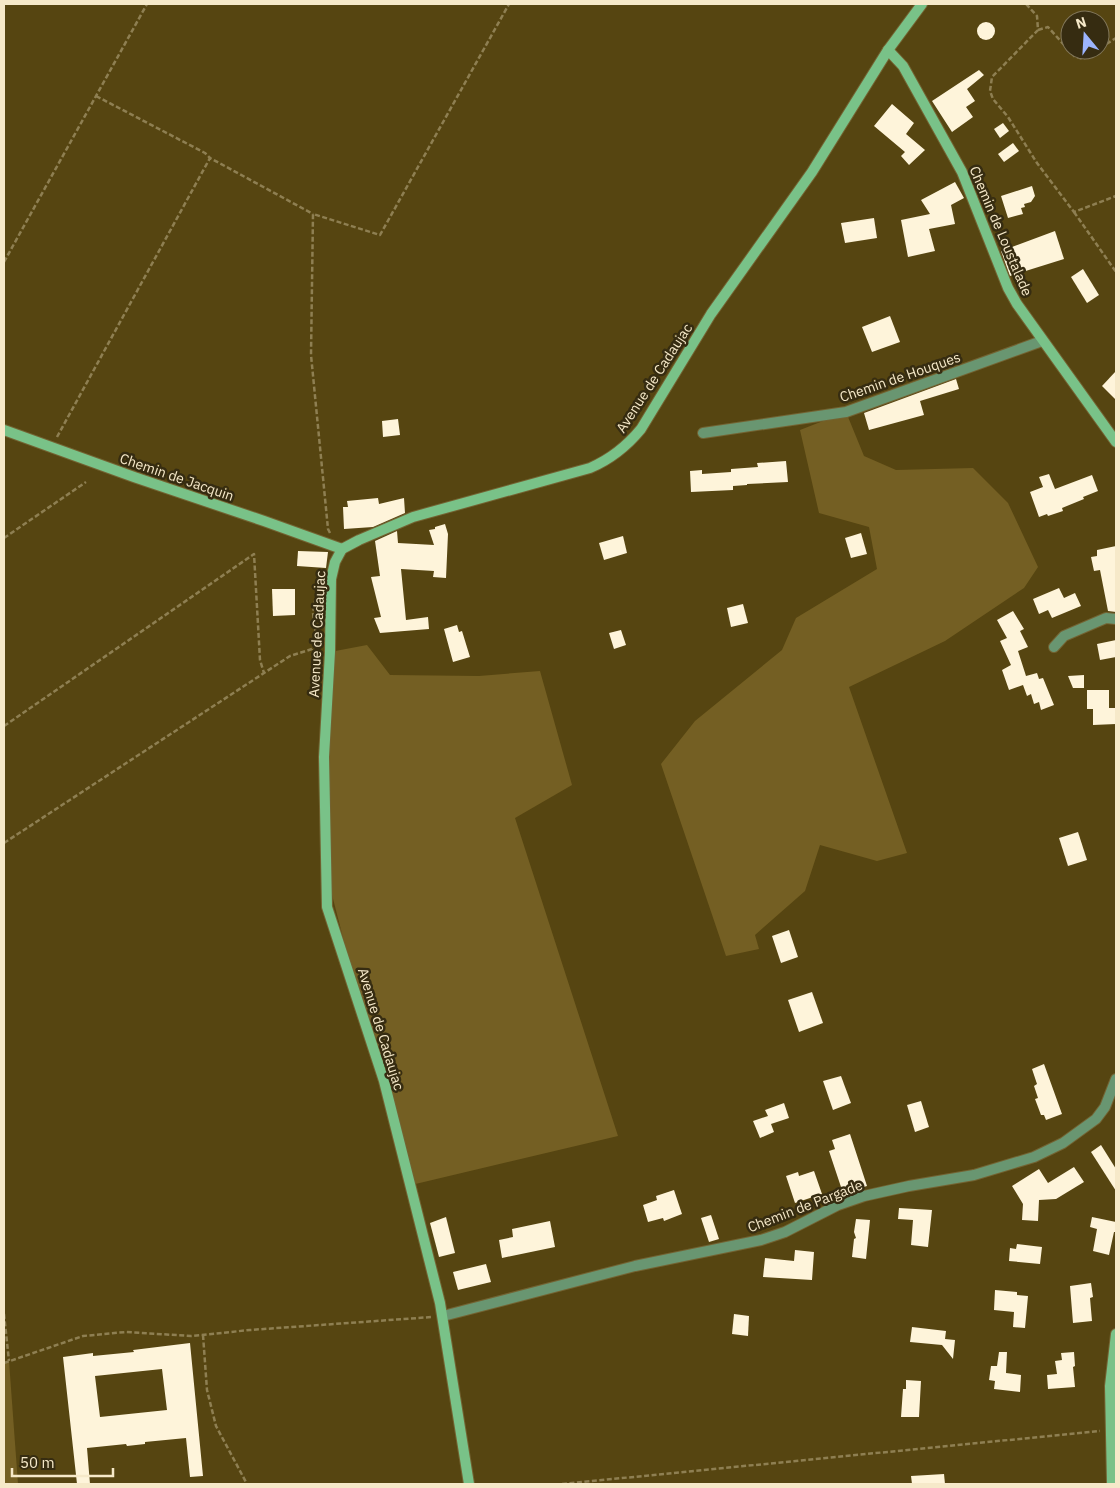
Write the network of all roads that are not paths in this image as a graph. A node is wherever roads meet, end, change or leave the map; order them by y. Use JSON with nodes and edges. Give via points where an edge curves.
{"nodes":[{"id":1,"x":922,"y":4,"type":"edge"},
{"id":2,"x":888,"y":50,"type":"junction"},
{"id":3,"x":1042,"y":341,"type":"junction"},
{"id":4,"x":4,"y":430,"type":"edge"},
{"id":5,"x":702,"y":433,"type":"dead end"},
{"id":6,"x":1116,"y":442,"type":"edge"},
{"id":7,"x":339,"y":548,"type":"junction"},
{"id":8,"x":1116,"y":619,"type":"edge"},
{"id":9,"x":1054,"y":647,"type":"dead end"},
{"id":10,"x":1116,"y":1079,"type":"edge"},
{"id":11,"x":443,"y":1316,"type":"junction"},
{"id":12,"x":1116,"y":1334,"type":"edge"},
{"id":13,"x":469,"y":1484,"type":"edge"},
{"id":14,"x":1112,"y":1484,"type":"edge"}],
"edges":[{"from":1,"to":2,"type":"street","name":"Avenue de Cadaujac"},
{"from":2,"to":3,"type":"street","name":"Chemin de Loustalade","via":[[903,66],[962,172],[1008,288]]},
{"from":2,"to":7,"type":"street","name":"Avenue de Cadaujac","via":[[812,172],[711,314],[632,440],[610,458],[590,468],[413,518]]},
{"from":3,"to":5,"type":"street","name":"Chemin de Houques","via":[[846,412]]},
{"from":3,"to":6,"type":"street","name":"Chemin de Loustalade"},
{"from":4,"to":7,"type":"street","name":"Chemin de Jacquin"},
{"from":7,"to":11,"type":"street","name":"Avenue de Cadaujac","via":[[331,589],[324,757],[327,907],[384,1081]]},
{"from":8,"to":9,"type":"street","via":[[1106,618],[1064,636]]},
{"from":10,"to":11,"type":"street","name":"Chemin de Pargade","via":[[1105,1107],[1096,1119],[1063,1143],[1041,1154],[974,1175],[864,1196],[761,1240],[635,1266]]},
{"from":11,"to":13,"type":"street","name":"Avenue de Cadaujac"},
{"from":12,"to":14,"type":"street","via":[[1110,1386]]}]}
